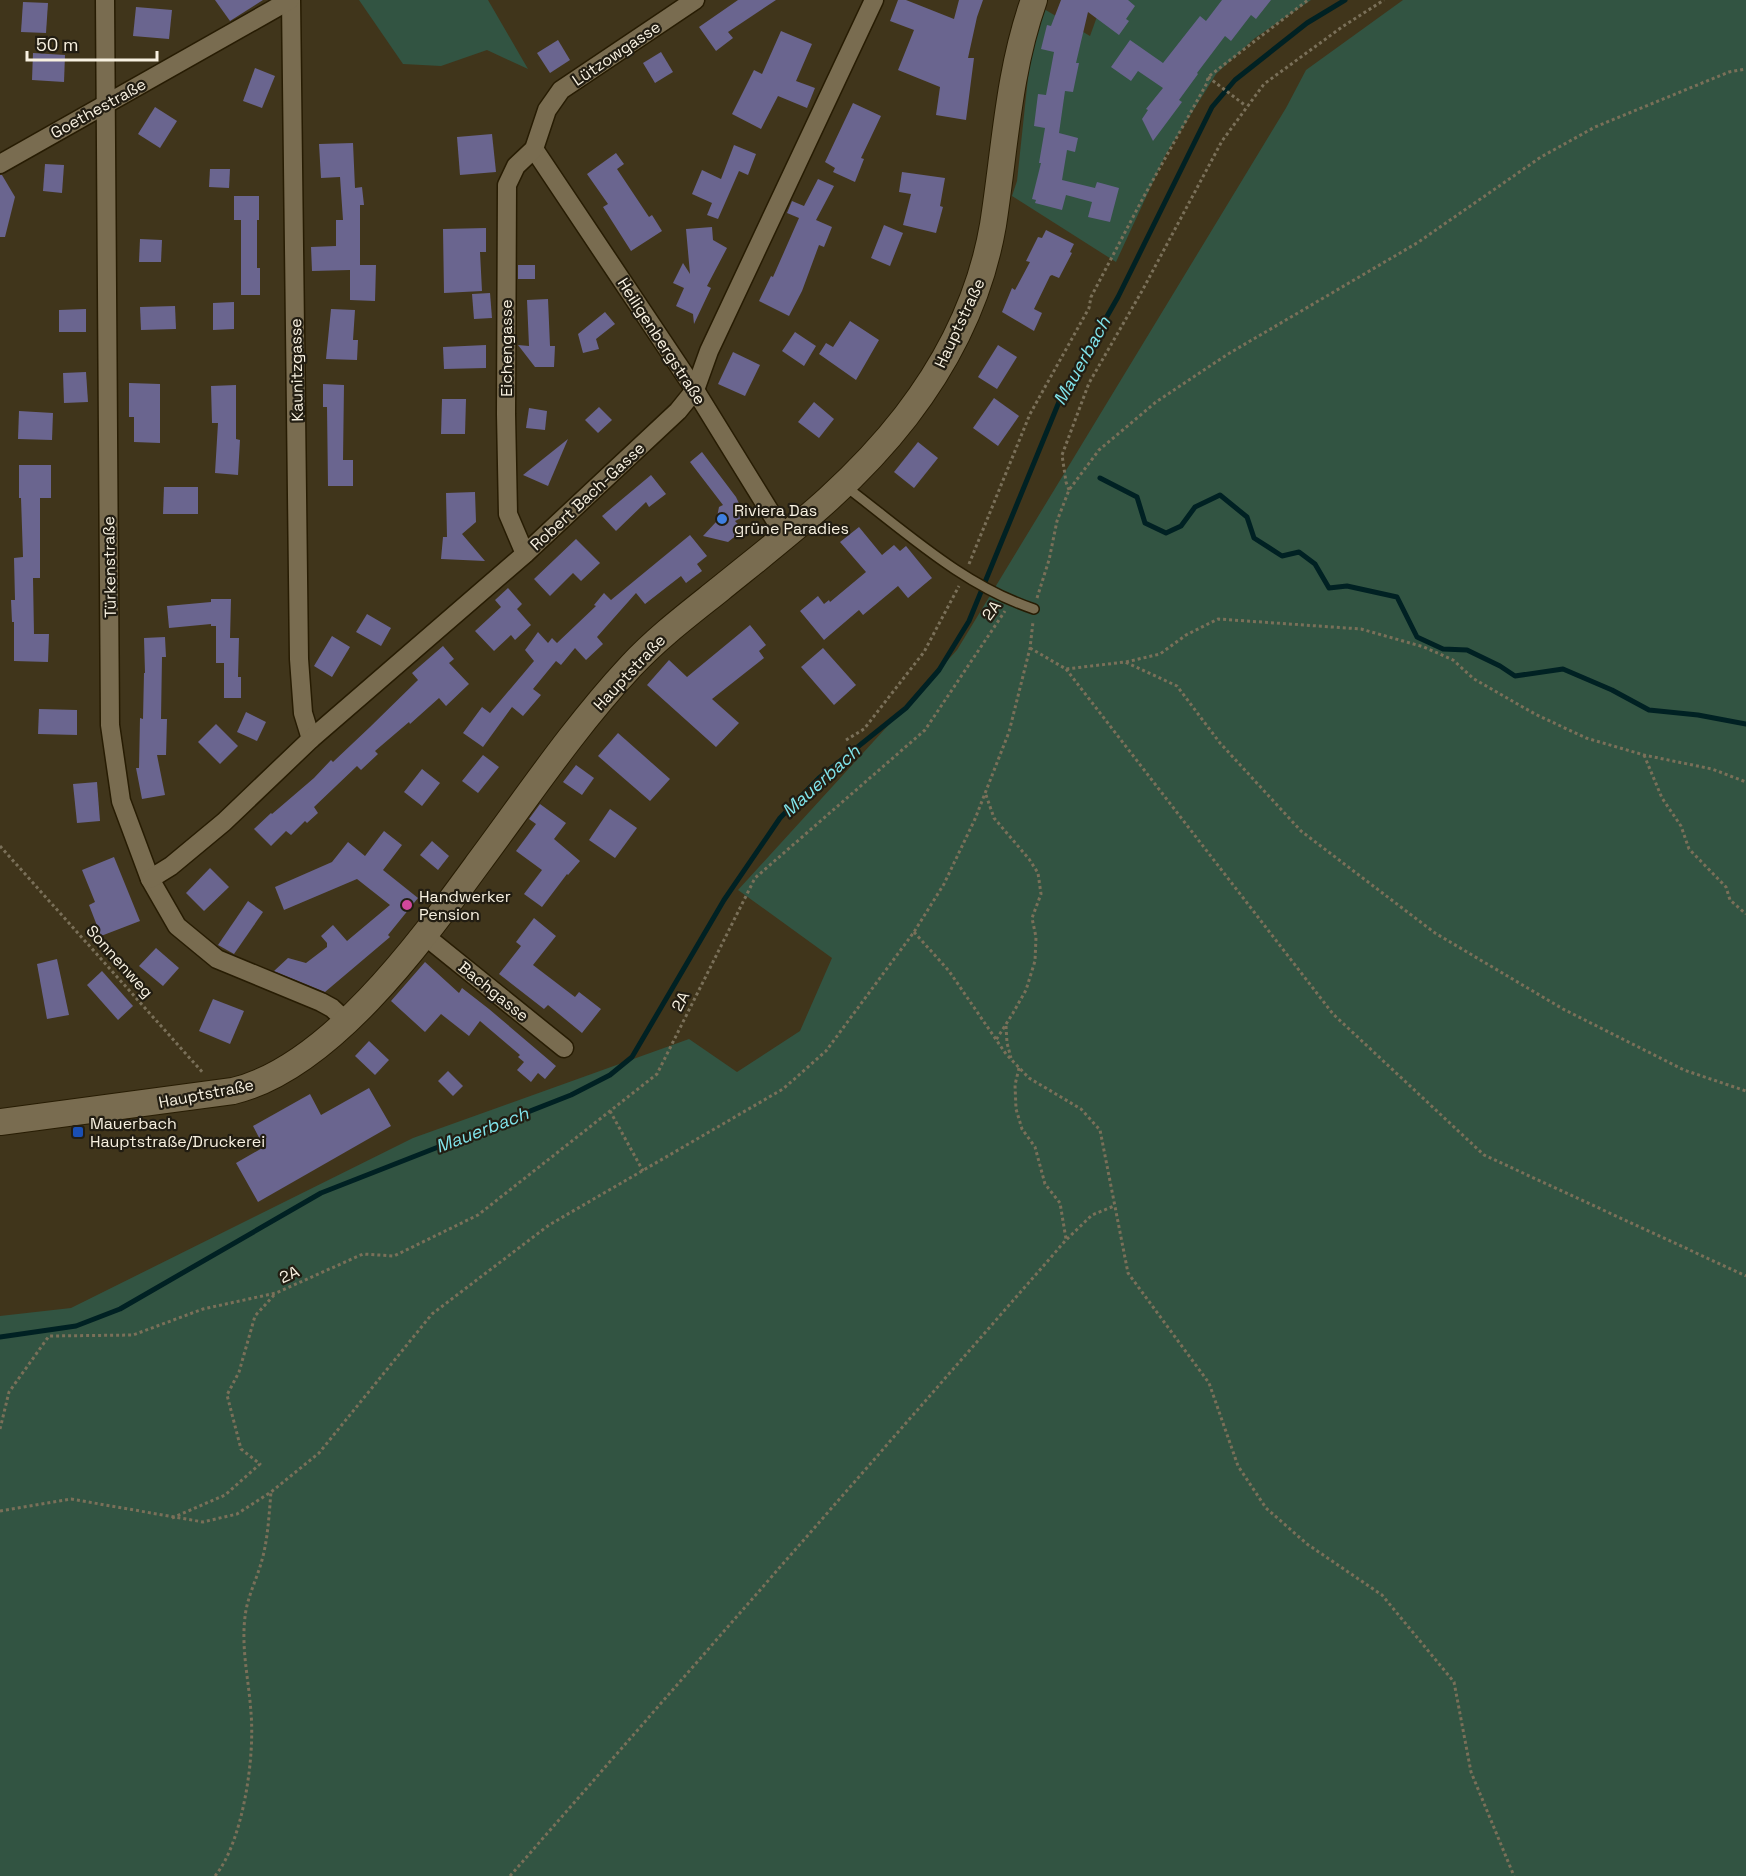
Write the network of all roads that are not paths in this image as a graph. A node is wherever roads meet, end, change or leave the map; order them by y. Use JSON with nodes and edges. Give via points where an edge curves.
{"nodes":[{"id":1,"x":105,"y":0,"type":"edge"},
{"id":2,"x":291,"y":0,"type":"edge"},
{"id":3,"x":695,"y":0,"type":"edge"},
{"id":4,"x":874,"y":0,"type":"edge"},
{"id":5,"x":1034,"y":0,"type":"edge"},
{"id":6,"x":104,"y":104,"type":"junction"},
{"id":7,"x":534,"y":149,"type":"junction"},
{"id":8,"x":0,"y":164,"type":"edge"},
{"id":9,"x":695,"y":390,"type":"junction"},
{"id":10,"x":845,"y":486,"type":"junction"},
{"id":11,"x":786,"y":536,"type":"junction"},
{"id":12,"x":525,"y":554,"type":"junction"},
{"id":13,"x":1034,"y":609,"type":"road end"},
{"id":14,"x":311,"y":739,"type":"junction"},
{"id":15,"x":150,"y":879,"type":"junction"},
{"id":16,"x":424,"y":935,"type":"junction"},
{"id":17,"x":346,"y":1021,"type":"junction"},
{"id":18,"x":564,"y":1048,"type":"dead end"},
{"id":19,"x":0,"y":1122,"type":"edge"}],
"edges":[{"from":1,"to":6,"type":"street","name":"Türkenstraße"},
{"from":2,"to":6,"type":"street","name":"Goethestraße"},
{"from":2,"to":14,"type":"street","name":"Kaunitzgasse","via":[[299,659],[303,713]]},
{"from":3,"to":7,"type":"street","name":"Lützowgasse","via":[[561,90],[547,110]]},
{"from":4,"to":9,"type":"street","name":"Robert Bach-Gasse","via":[[709,351]]},
{"from":5,"to":10,"type":"main road","name":"Hauptstraße","via":[[1014,74],[989,248],[974,298],[949,351],[920,397]]},
{"from":6,"to":8,"type":"street","name":"Goethestraße"},
{"from":6,"to":15,"type":"street","name":"Türkenstraße","via":[[110,725],[121,801]]},
{"from":7,"to":9,"type":"street","name":"Heiligenbergstraße"},
{"from":7,"to":12,"type":"street","name":"Eichengasse","via":[[516,166],[507,185],[508,514]]},
{"from":9,"to":11,"type":"street","name":"Heiligenbergstraße"},
{"from":9,"to":12,"type":"street","name":"Robert Bach-Gasse","via":[[678,411]]},
{"from":10,"to":11,"type":"main road","name":"Hauptstraße"},
{"from":10,"to":13,"type":"lane","via":[[964,576],[995,594]]},
{"from":11,"to":16,"type":"main road","name":"Hauptstraße","via":[[633,663],[572,737]]},
{"from":12,"to":14,"type":"street","name":"Robert Bach-Gasse"},
{"from":14,"to":15,"type":"street","name":"Robert Bach-Gasse","via":[[224,822]]},
{"from":15,"to":17,"type":"street","name":"Türkenstraße","via":[[177,926],[217,959],[321,1002]]},
{"from":16,"to":17,"type":"main road","name":"Hauptstraße"},
{"from":16,"to":18,"type":"street","name":"Bachgasse"},
{"from":17,"to":19,"type":"main road","name":"Hauptstraße","via":[[307,1056],[244,1088]]}]}
